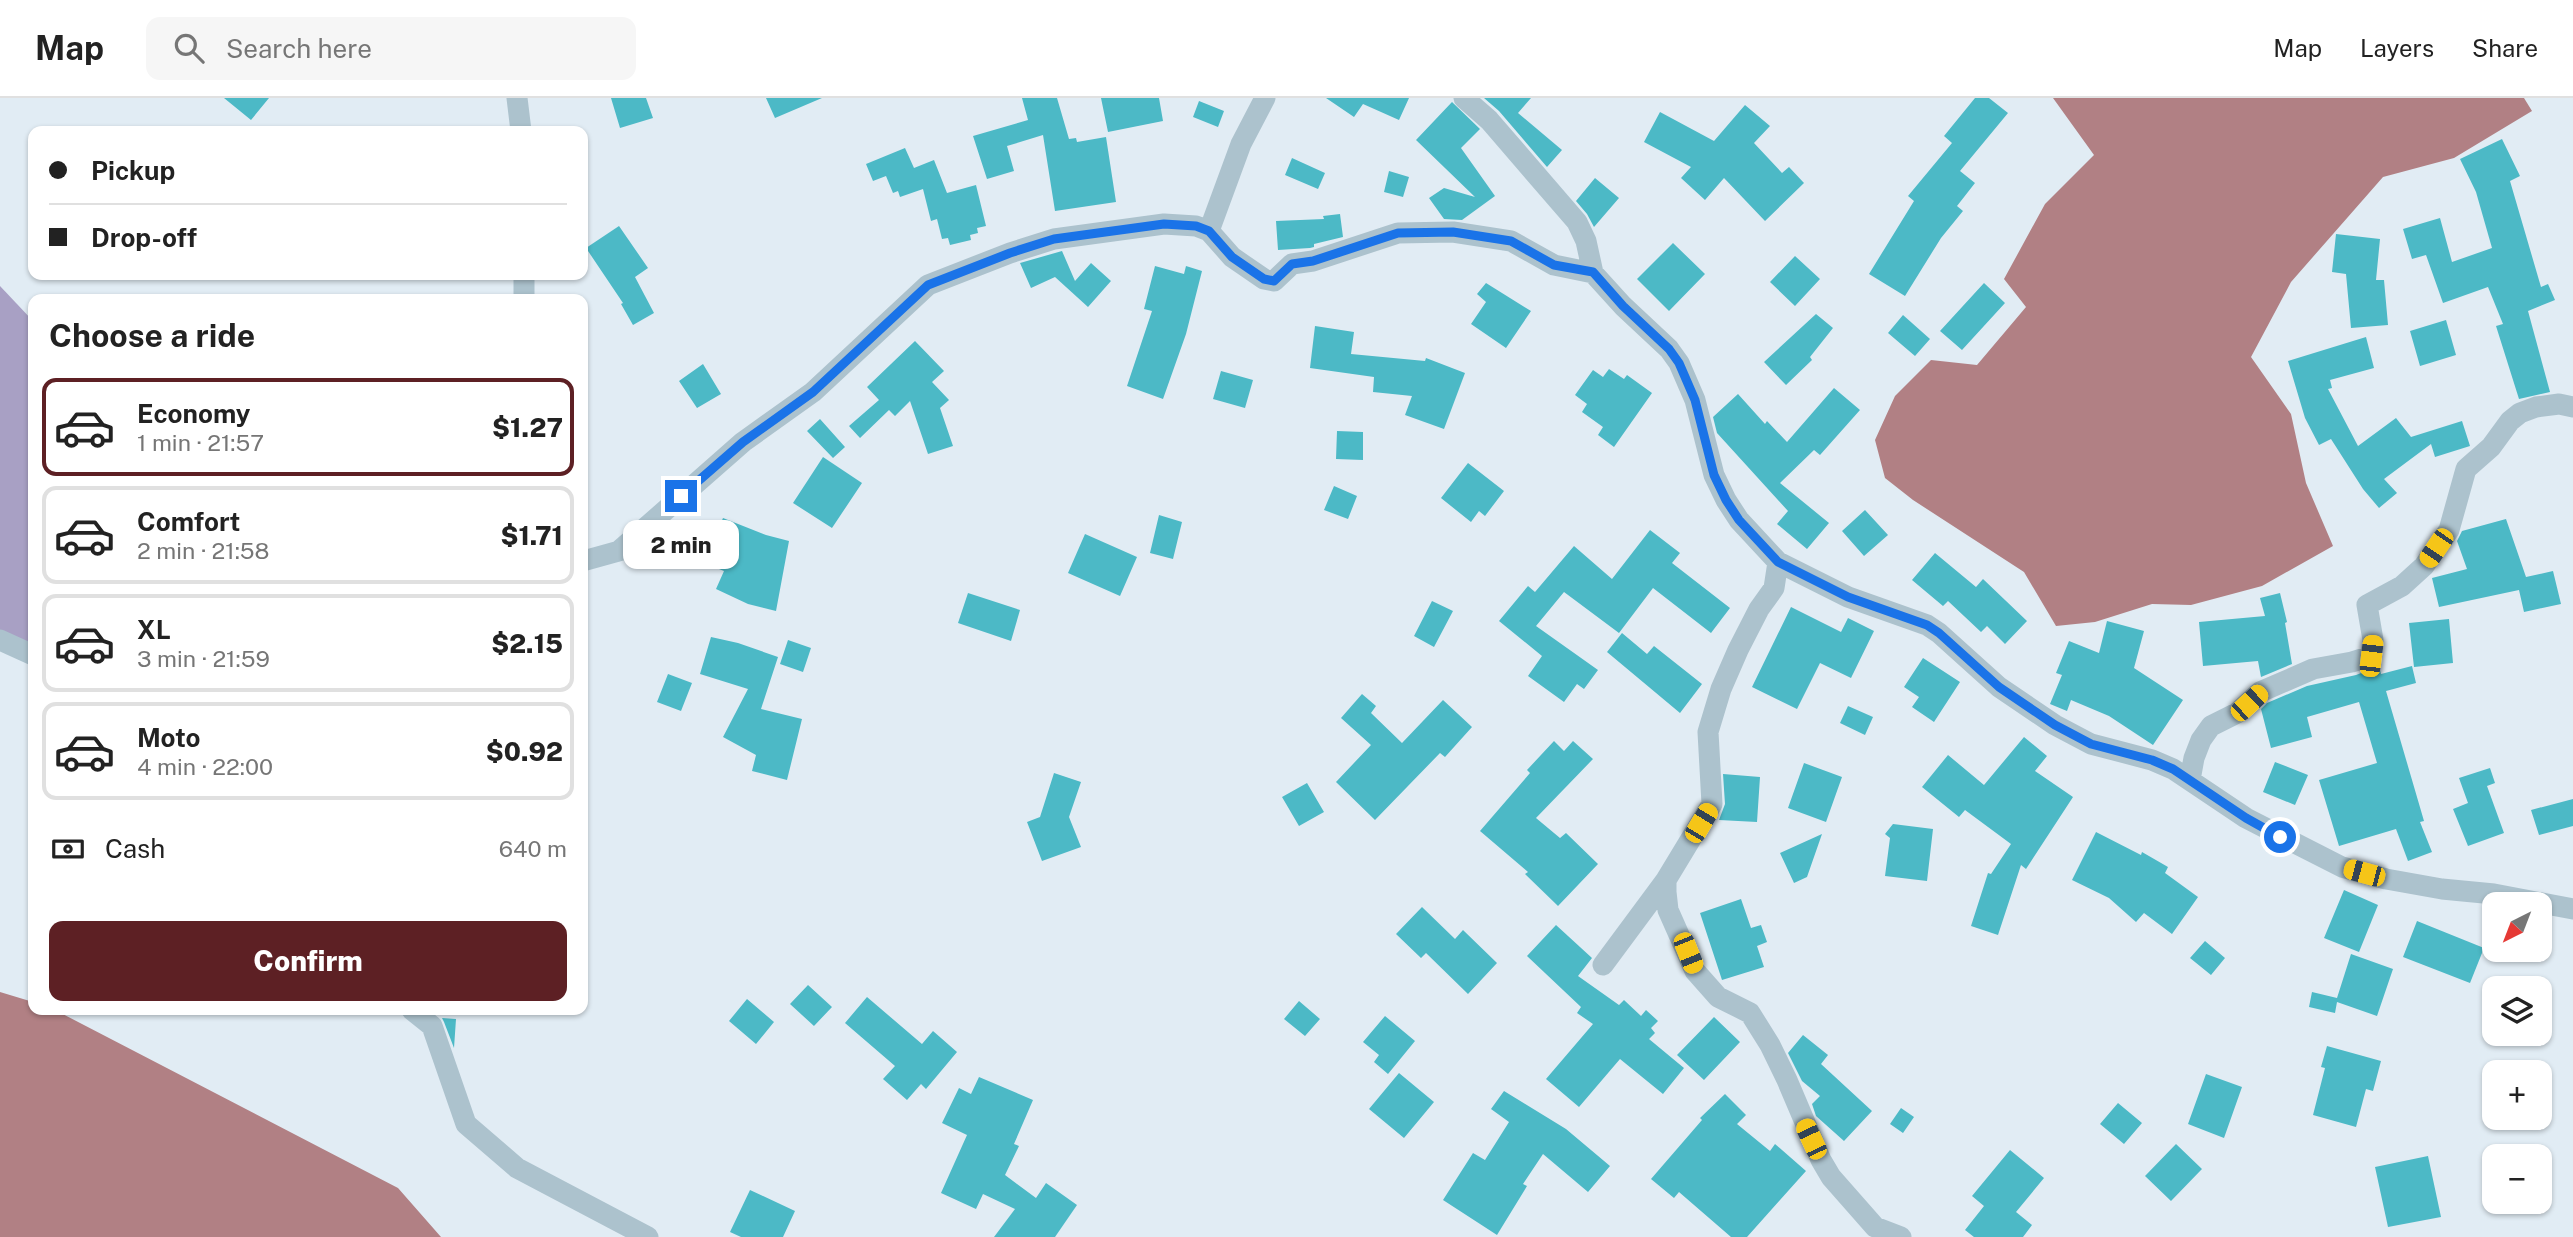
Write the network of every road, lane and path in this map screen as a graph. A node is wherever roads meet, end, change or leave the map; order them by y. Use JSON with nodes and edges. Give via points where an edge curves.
{"nodes":[{"id":1,"x":517,"y":98,"type":"edge"},
{"id":2,"x":1265,"y":98,"type":"edge"},
{"id":3,"x":1464,"y":98,"type":"edge"},
{"id":4,"x":520,"y":126,"type":"edge"},
{"id":5,"x":1209,"y":231,"type":"junction"},
{"id":6,"x":1593,"y":272,"type":"junction"},
{"id":7,"x":2573,"y":407,"type":"edge"},
{"id":8,"x":588,"y":560,"type":"edge"},
{"id":9,"x":1778,"y":562,"type":"junction"},
{"id":10,"x":0,"y":640,"type":"edge"},
{"id":11,"x":28,"y":653,"type":"edge"},
{"id":12,"x":2181,"y":774,"type":"junction"},
{"id":13,"x":1666,"y":880,"type":"junction"},
{"id":14,"x":2573,"y":909,"type":"edge"},
{"id":15,"x":1603,"y":965,"type":"dead end"},
{"id":16,"x":418,"y":1015,"type":"edge"},
{"id":17,"x":648,"y":1237,"type":"edge"},
{"id":18,"x":1901,"y":1237,"type":"edge"}],
"edges":[{"from":1,"to":4,"type":"street"},
{"from":2,"to":5,"type":"street","via":[[1241,144]]},
{"from":3,"to":6,"type":"street","via":[[1489,120],[1577,222]]},
{"from":5,"to":6,"type":"street","via":[[1232,257],[1274,281],[1292,264],[1398,233],[1453,232],[1511,241],[1554,265]]},
{"from":5,"to":8,"type":"street","via":[[1164,224],[1054,239],[928,285],[813,392],[743,442],[619,551]]},
{"from":6,"to":9,"type":"street","via":[[1679,363],[1726,500]]},
{"from":7,"to":12,"type":"street","via":[[2559,404],[2520,413],[2466,469],[2449,530],[2424,566],[2402,586],[2367,605],[2371,656],[2313,669],[2260,692],[2238,713],[2211,726]]},
{"from":9,"to":12,"type":"street","via":[[1848,597],[1927,625],[1999,687],[2091,744],[2152,760]]},
{"from":9,"to":13,"type":"street","via":[[1774,588],[1738,650],[1708,732],[1712,804]]},
{"from":10,"to":11,"type":"street"},
{"from":12,"to":14,"type":"street","via":[[2246,818],[2342,867],[2431,887]]},
{"from":13,"to":15,"type":"street"},
{"from":13,"to":18,"type":"street","via":[[1668,910],[1695,971],[1718,997],[1750,1013],[1770,1045],[1831,1177],[1875,1227]]},
{"from":16,"to":17,"type":"street","via":[[432,1026],[466,1124],[517,1168]]}]}
